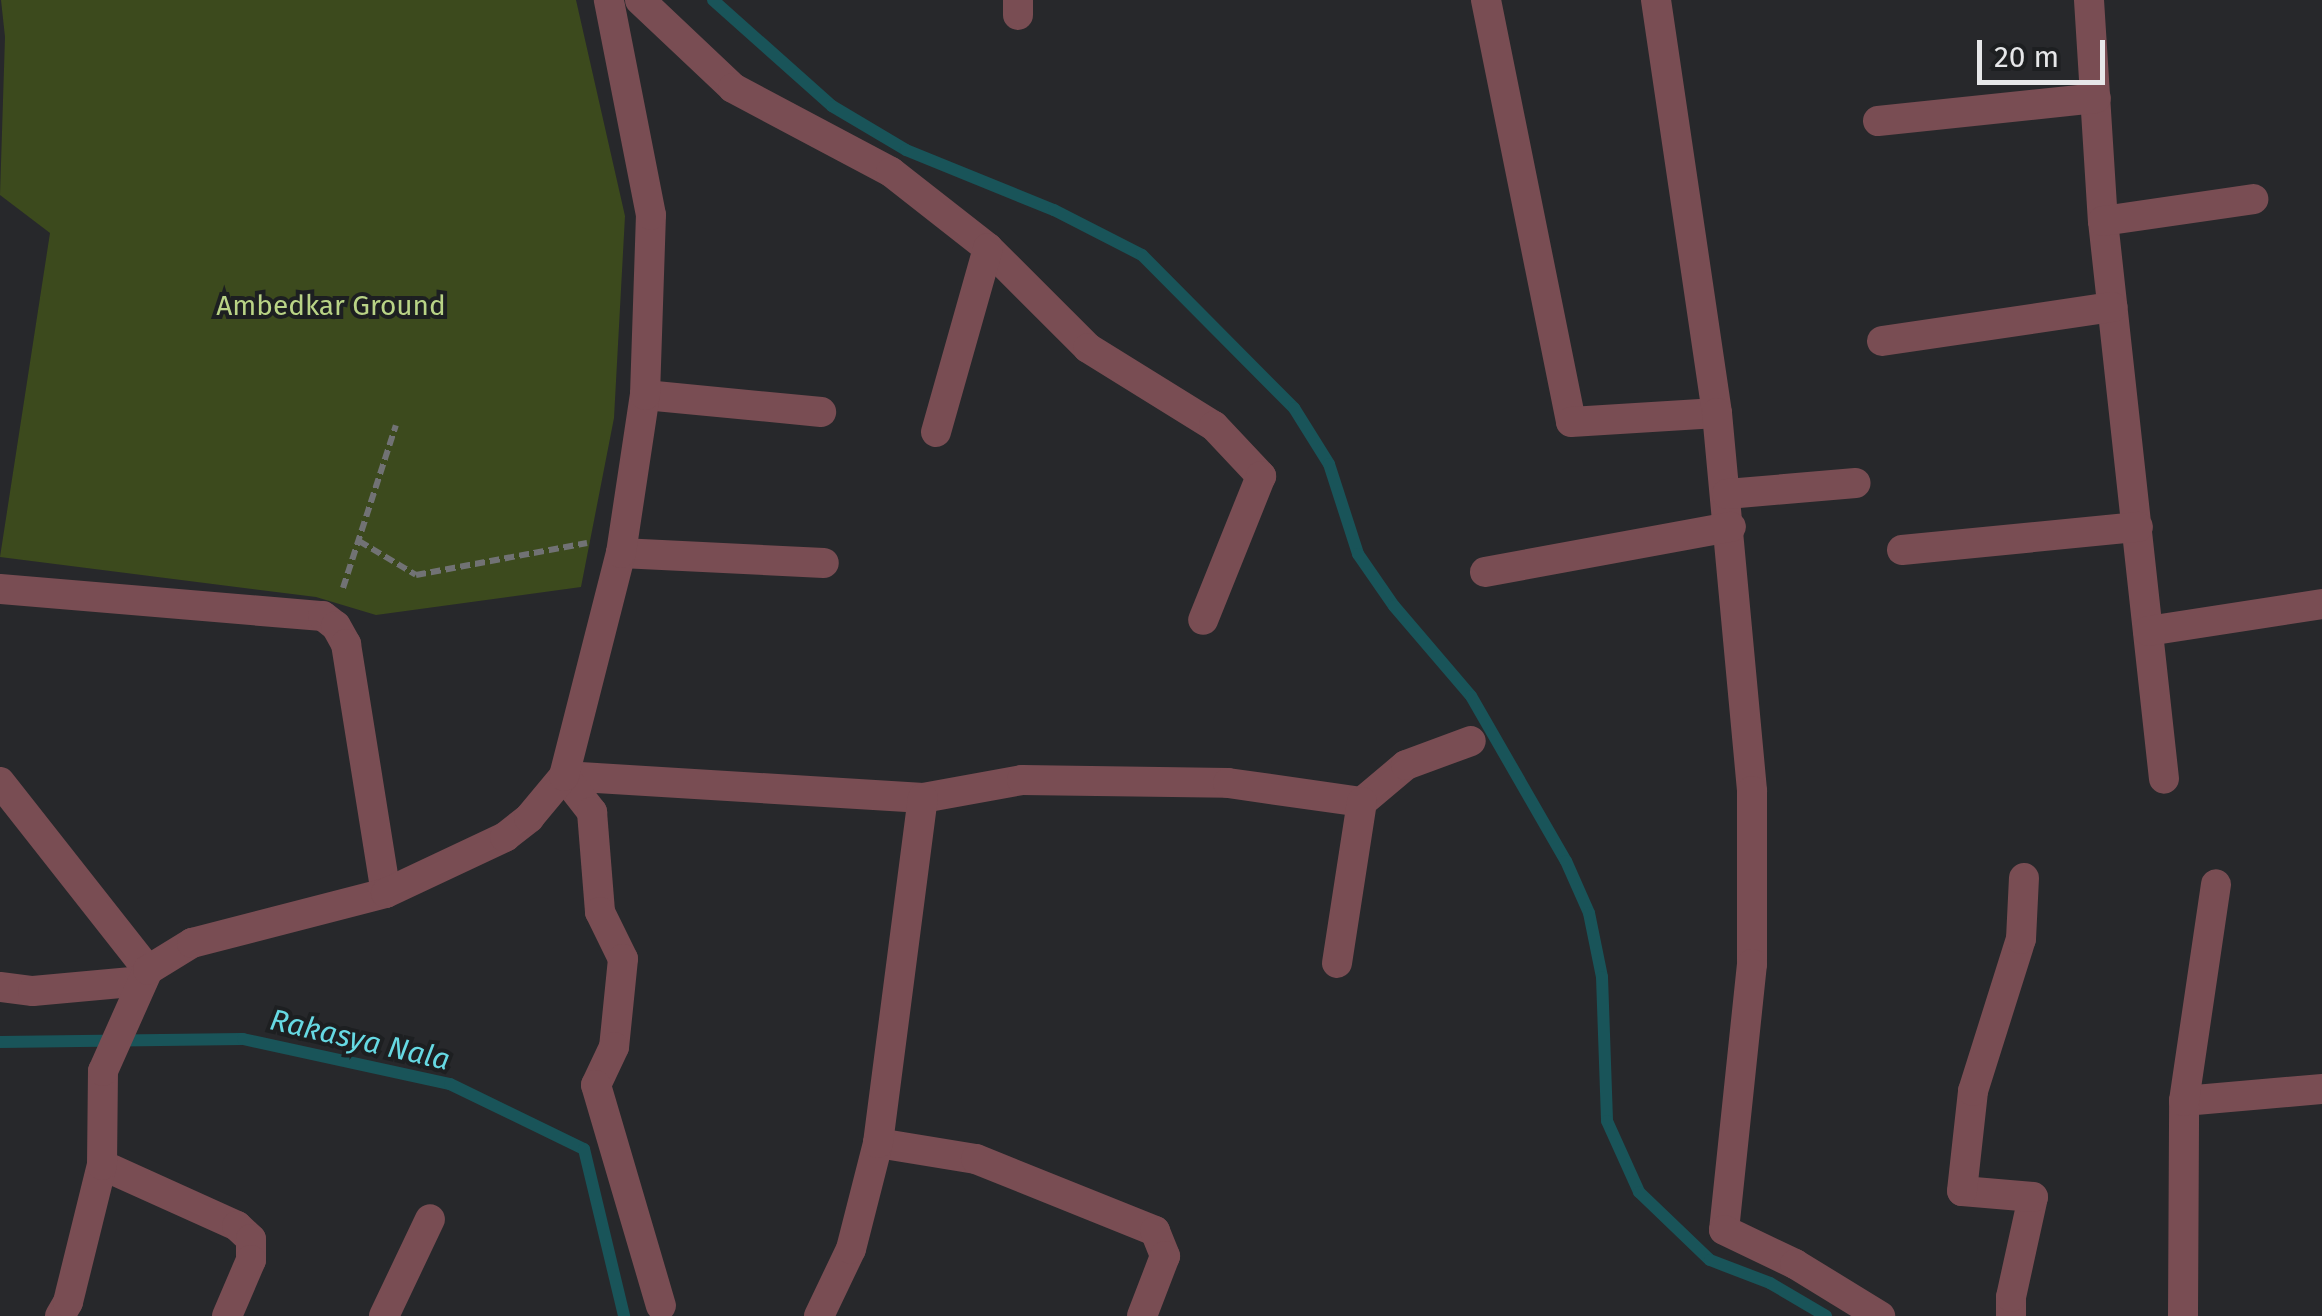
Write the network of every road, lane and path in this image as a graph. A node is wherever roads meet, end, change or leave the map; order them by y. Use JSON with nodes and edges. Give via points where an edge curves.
{"nodes":[{"id":1,"x":610,"y":0,"type":"edge"},
{"id":2,"x":640,"y":0,"type":"edge"},
{"id":3,"x":1486,"y":0,"type":"edge"},
{"id":4,"x":1656,"y":0,"type":"edge"},
{"id":5,"x":2089,"y":0,"type":"edge"},
{"id":6,"x":2096,"y":98,"type":"junction"},
{"id":7,"x":1878,"y":121,"type":"dead end"},
{"id":8,"x":2252,"y":198,"type":"dead end"},
{"id":9,"x":2103,"y":221,"type":"junction"},
{"id":10,"x":988,"y":248,"type":"junction"},
{"id":11,"x":2113,"y":307,"type":"junction"},
{"id":12,"x":1882,"y":341,"type":"dead end"},
{"id":13,"x":644,"y":394,"type":"junction"},
{"id":14,"x":821,"y":412,"type":"dead end"},
{"id":15,"x":1717,"y":413,"type":"junction"},
{"id":16,"x":396,"y":425,"type":"dead end"},
{"id":17,"x":936,"y":432,"type":"dead end"},
{"id":18,"x":1856,"y":484,"type":"dead end"},
{"id":19,"x":1726,"y":494,"type":"junction"},
{"id":20,"x":1731,"y":527,"type":"junction"},
{"id":21,"x":2138,"y":527,"type":"junction"},
{"id":22,"x":359,"y":542,"type":"junction"},
{"id":23,"x":622,"y":545,"type":"junction"},
{"id":24,"x":1902,"y":550,"type":"dead end"},
{"id":25,"x":824,"y":564,"type":"dead end"},
{"id":26,"x":1486,"y":572,"type":"dead end"},
{"id":27,"x":0,"y":589,"type":"edge"},
{"id":28,"x":2322,"y":604,"type":"edge"},
{"id":29,"x":1204,"y":620,"type":"dead end"},
{"id":30,"x":331,"y":622,"type":"junction"},
{"id":31,"x":2148,"y":631,"type":"junction"},
{"id":32,"x":1471,"y":741,"type":"dead end"},
{"id":33,"x":564,"y":776,"type":"junction"},
{"id":34,"x":2164,"y":779,"type":"dead end"},
{"id":35,"x":0,"y":782,"type":"edge"},
{"id":36,"x":923,"y":798,"type":"junction"},
{"id":37,"x":1362,"y":802,"type":"junction"},
{"id":38,"x":2024,"y":878,"type":"dead end"},
{"id":39,"x":2216,"y":884,"type":"dead end"},
{"id":40,"x":386,"y":893,"type":"junction"},
{"id":41,"x":1337,"y":963,"type":"dead end"},
{"id":42,"x":143,"y":982,"type":"junction"},
{"id":43,"x":0,"y":987,"type":"edge"},
{"id":44,"x":2322,"y":1075,"type":"edge"},
{"id":45,"x":2322,"y":1090,"type":"edge"},
{"id":46,"x":2184,"y":1101,"type":"junction"},
{"id":47,"x":878,"y":1142,"type":"junction"},
{"id":48,"x":102,"y":1166,"type":"junction"},
{"id":49,"x":430,"y":1219,"type":"dead end"},
{"id":50,"x":660,"y":1306,"type":"dead end"},
{"id":51,"x":60,"y":1316,"type":"edge"},
{"id":52,"x":227,"y":1316,"type":"edge"},
{"id":53,"x":384,"y":1316,"type":"edge"},
{"id":54,"x":820,"y":1316,"type":"edge"},
{"id":55,"x":1142,"y":1316,"type":"edge"},
{"id":56,"x":1880,"y":1316,"type":"edge"},
{"id":57,"x":2011,"y":1316,"type":"edge"},
{"id":58,"x":2183,"y":1316,"type":"edge"}],
"edges":[{"from":1,"to":13,"type":"street","via":[[650,215]]},
{"from":2,"to":10,"type":"street","via":[[734,88],[891,172]]},
{"from":3,"to":15,"type":"street","via":[[1571,422]]},
{"from":4,"to":15,"type":"street"},
{"from":5,"to":6,"type":"street"},
{"from":6,"to":7,"type":"street"},
{"from":6,"to":9,"type":"street"},
{"from":8,"to":9,"type":"street"},
{"from":9,"to":11,"type":"street"},
{"from":10,"to":17,"type":"street"},
{"from":10,"to":29,"type":"street","via":[[1088,348],[1214,426],[1262,476]]},
{"from":11,"to":12,"type":"street"},
{"from":11,"to":21,"type":"street"},
{"from":13,"to":14,"type":"street"},
{"from":13,"to":23,"type":"street"},
{"from":15,"to":19,"type":"street"},
{"from":16,"to":22,"type":"path"},
{"from":18,"to":19,"type":"street"},
{"from":19,"to":20,"type":"street"},
{"from":20,"to":26,"type":"street"},
{"from":20,"to":56,"type":"street","via":[[1752,791],[1752,964],[1724,1230]]},
{"from":21,"to":24,"type":"street"},
{"from":21,"to":31,"type":"street"},
{"from":22,"to":23,"type":"path","via":[[416,575]]},
{"from":22,"to":30,"type":"path"},
{"from":23,"to":25,"type":"street"},
{"from":23,"to":33,"type":"street"},
{"from":27,"to":30,"type":"street","via":[[303,611]]},
{"from":28,"to":31,"type":"street"},
{"from":30,"to":40,"type":"street","via":[[346,644]]},
{"from":31,"to":34,"type":"street"},
{"from":32,"to":37,"type":"street","via":[[1406,765]]},
{"from":33,"to":36,"type":"street"},
{"from":33,"to":40,"type":"street","via":[[505,837]]},
{"from":33,"to":50,"type":"street","via":[[592,812],[600,912],[622,959],[614,1047],[596,1085]]},
{"from":35,"to":42,"type":"street"},
{"from":36,"to":37,"type":"street","via":[[1022,780],[1228,784]]},
{"from":36,"to":47,"type":"street"},
{"from":37,"to":41,"type":"street"},
{"from":38,"to":57,"type":"street","via":[[2021,939],[1973,1091],[1962,1191],[2033,1196]]},
{"from":39,"to":46,"type":"street"},
{"from":40,"to":42,"type":"street","via":[[192,943]]},
{"from":42,"to":43,"type":"street"},
{"from":42,"to":48,"type":"street","via":[[103,1071]]},
{"from":44,"to":45,"type":"street"},
{"from":45,"to":46,"type":"street"},
{"from":46,"to":58,"type":"street"},
{"from":47,"to":54,"type":"street","via":[[850,1248]]},
{"from":47,"to":55,"type":"street","via":[[976,1159],[1155,1231],[1165,1256]]},
{"from":48,"to":51,"type":"street"},
{"from":48,"to":52,"type":"street","via":[[237,1226],[251,1239],[251,1260]]},
{"from":49,"to":53,"type":"street"}]}
